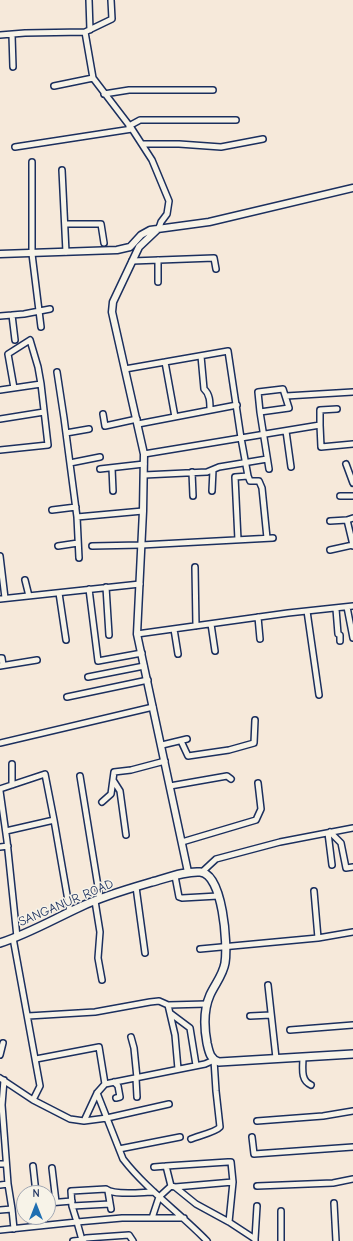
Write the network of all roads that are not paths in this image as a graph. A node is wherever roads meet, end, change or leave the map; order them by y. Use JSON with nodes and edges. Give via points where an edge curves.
{"nodes":[{"id":1,"x":89,"y":0,"type":"edge"},
{"id":2,"x":111,"y":0,"type":"edge"},
{"id":3,"x":87,"y":31,"type":"junction"},
{"id":4,"x":12,"y":34,"type":"junction"},
{"id":5,"x":0,"y":35,"type":"edge"},
{"id":6,"x":14,"y":67,"type":"dead end"},
{"id":7,"x":93,"y":78,"type":"junction"},
{"id":8,"x":54,"y":86,"type":"dead end"},
{"id":9,"x":213,"y":90,"type":"dead end"},
{"id":10,"x":104,"y":94,"type":"junction"},
{"id":11,"x":236,"y":120,"type":"dead end"},
{"id":12,"x":131,"y":127,"type":"junction"},
{"id":13,"x":263,"y":139,"type":"dead end"},
{"id":14,"x":142,"y":144,"type":"junction"},
{"id":15,"x":15,"y":148,"type":"dead end"},
{"id":16,"x":32,"y":162,"type":"dead end"},
{"id":17,"x":62,"y":170,"type":"dead end"},
{"id":18,"x":353,"y":188,"type":"edge"},
{"id":19,"x":65,"y":224,"type":"junction"},
{"id":20,"x":159,"y":228,"type":"junction"},
{"id":21,"x":104,"y":243,"type":"dead end"},
{"id":22,"x":66,"y":252,"type":"junction"},
{"id":23,"x":0,"y":254,"type":"edge"},
{"id":24,"x":32,"y":254,"type":"junction"},
{"id":25,"x":158,"y":260,"type":"junction"},
{"id":26,"x":132,"y":261,"type":"junction"},
{"id":27,"x":216,"y":269,"type":"dead end"},
{"id":28,"x":158,"y":282,"type":"dead end"},
{"id":29,"x":50,"y":309,"type":"dead end"},
{"id":30,"x":39,"y":311,"type":"junction"},
{"id":31,"x":12,"y":315,"type":"junction"},
{"id":32,"x":0,"y":316,"type":"edge"},
{"id":33,"x":41,"y":328,"type":"dead end"},
{"id":34,"x":15,"y":340,"type":"dead end"},
{"id":35,"x":201,"y":356,"type":"junction"},
{"id":36,"x":165,"y":362,"type":"junction"},
{"id":37,"x":125,"y":369,"type":"junction"},
{"id":38,"x":57,"y":372,"type":"dead end"},
{"id":39,"x":41,"y":384,"type":"junction"},
{"id":40,"x":14,"y":388,"type":"junction"},
{"id":41,"x":0,"y":390,"type":"edge"},
{"id":42,"x":353,"y":392,"type":"edge"},
{"id":43,"x":286,"y":396,"type":"junction"},
{"id":44,"x":237,"y":405,"type":"junction"},
{"id":45,"x":337,"y":408,"type":"dead end"},
{"id":46,"x":210,"y":410,"type":"junction"},
{"id":47,"x":44,"y":412,"type":"junction"},
{"id":48,"x":260,"y":412,"type":"junction"},
{"id":49,"x":103,"y":414,"type":"dead end"},
{"id":50,"x":175,"y":417,"type":"junction"},
{"id":51,"x":0,"y":419,"type":"edge"},
{"id":52,"x":137,"y":422,"type":"junction"},
{"id":53,"x":320,"y":425,"type":"junction"},
{"id":54,"x":89,"y":429,"type":"dead end"},
{"id":55,"x":286,"y":431,"type":"junction"},
{"id":56,"x":66,"y":433,"type":"junction"},
{"id":57,"x":264,"y":434,"type":"junction"},
{"id":58,"x":241,"y":438,"type":"junction"},
{"id":59,"x":353,"y":444,"type":"edge"},
{"id":60,"x":0,"y":450,"type":"edge"},
{"id":61,"x":144,"y":454,"type":"junction"},
{"id":62,"x":100,"y":457,"type":"dead end"},
{"id":63,"x":267,"y":459,"type":"junction"},
{"id":64,"x":246,"y":462,"type":"junction"},
{"id":65,"x":70,"y":463,"type":"junction"},
{"id":66,"x":144,"y":464,"type":"junction"},
{"id":67,"x":346,"y":464,"type":"dead end"},
{"id":68,"x":291,"y":467,"type":"dead end"},
{"id":69,"x":112,"y":468,"type":"junction"},
{"id":70,"x":100,"y":469,"type":"dead end"},
{"id":71,"x":269,"y":469,"type":"dead end"},
{"id":72,"x":213,"y":470,"type":"junction"},
{"id":73,"x":192,"y":472,"type":"junction"},
{"id":74,"x":144,"y":475,"type":"junction"},
{"id":75,"x":248,"y":476,"type":"junction"},
{"id":76,"x":353,"y":483,"type":"edge"},
{"id":77,"x":212,"y":490,"type":"dead end"},
{"id":78,"x":113,"y":491,"type":"dead end"},
{"id":79,"x":193,"y":496,"type":"dead end"},
{"id":80,"x":340,"y":496,"type":"dead end"},
{"id":81,"x":353,"y":496,"type":"edge"},
{"id":82,"x":76,"y":507,"type":"junction"},
{"id":83,"x":52,"y":510,"type":"dead end"},
{"id":84,"x":143,"y":511,"type":"junction"},
{"id":85,"x":77,"y":518,"type":"junction"},
{"id":86,"x":353,"y":518,"type":"edge"},
{"id":87,"x":347,"y":520,"type":"junction"},
{"id":88,"x":330,"y":521,"type":"dead end"},
{"id":89,"x":238,"y":540,"type":"junction"},
{"id":90,"x":78,"y":543,"type":"junction"},
{"id":91,"x":141,"y":545,"type":"junction"},
{"id":92,"x":353,"y":545,"type":"edge"},
{"id":93,"x":58,"y":546,"type":"dead end"},
{"id":94,"x":92,"y":546,"type":"dead end"},
{"id":95,"x":330,"y":550,"type":"dead end"},
{"id":96,"x":0,"y":556,"type":"edge"},
{"id":97,"x":79,"y":558,"type":"dead end"},
{"id":98,"x":195,"y":567,"type":"dead end"},
{"id":99,"x":25,"y":580,"type":"dead end"},
{"id":100,"x":140,"y":584,"type":"junction"},
{"id":101,"x":106,"y":587,"type":"junction"},
{"id":102,"x":89,"y":589,"type":"junction"},
{"id":103,"x":59,"y":593,"type":"junction"},
{"id":104,"x":29,"y":596,"type":"junction"},
{"id":105,"x":3,"y":598,"type":"edge"},
{"id":106,"x":350,"y":607,"type":"edge"},
{"id":107,"x":336,"y":609,"type":"junction"},
{"id":108,"x":307,"y":611,"type":"junction"},
{"id":109,"x":258,"y":617,"type":"junction"},
{"id":110,"x":212,"y":624,"type":"junction"},
{"id":111,"x":196,"y":626,"type":"junction"},
{"id":112,"x":174,"y":629,"type":"junction"},
{"id":113,"x":137,"y":634,"type":"junction"},
{"id":114,"x":109,"y":635,"type":"dead end"},
{"id":115,"x":353,"y":638,"type":"edge"},
{"id":116,"x":66,"y":640,"type":"dead end"},
{"id":117,"x":260,"y":640,"type":"dead end"},
{"id":118,"x":340,"y":641,"type":"dead end"},
{"id":119,"x":215,"y":651,"type":"dead end"},
{"id":120,"x":142,"y":653,"type":"junction"},
{"id":121,"x":178,"y":654,"type":"dead end"},
{"id":122,"x":0,"y":658,"type":"edge"},
{"id":123,"x":37,"y":660,"type":"dead end"},
{"id":124,"x":1,"y":666,"type":"edge"},
{"id":125,"x":144,"y":666,"type":"junction"},
{"id":126,"x":88,"y":677,"type":"dead end"},
{"id":127,"x":148,"y":680,"type":"junction"},
{"id":128,"x":319,"y":695,"type":"dead end"},
{"id":129,"x":67,"y":697,"type":"dead end"},
{"id":130,"x":153,"y":707,"type":"junction"},
{"id":131,"x":255,"y":720,"type":"dead end"},
{"id":132,"x":0,"y":743,"type":"edge"},
{"id":133,"x":162,"y":745,"type":"junction"},
{"id":134,"x":165,"y":761,"type":"junction"},
{"id":135,"x":12,"y":764,"type":"dead end"},
{"id":136,"x":80,"y":776,"type":"dead end"},
{"id":137,"x":231,"y":779,"type":"dead end"},
{"id":138,"x":113,"y":780,"type":"junction"},
{"id":139,"x":258,"y":784,"type":"dead end"},
{"id":140,"x":12,"y":785,"type":"junction"},
{"id":141,"x":170,"y":786,"type":"junction"},
{"id":142,"x":0,"y":790,"type":"edge"},
{"id":143,"x":102,"y":802,"type":"dead end"},
{"id":144,"x":2,"y":819,"type":"edge"},
{"id":145,"x":54,"y":820,"type":"junction"},
{"id":146,"x":353,"y":828,"type":"edge"},
{"id":147,"x":6,"y":832,"type":"junction"},
{"id":148,"x":329,"y":832,"type":"junction"},
{"id":149,"x":126,"y":835,"type":"dead end"},
{"id":150,"x":182,"y":842,"type":"junction"},
{"id":151,"x":8,"y":846,"type":"junction"},
{"id":152,"x":0,"y":847,"type":"edge"},
{"id":153,"x":332,"y":865,"type":"dead end"},
{"id":154,"x":353,"y":867,"type":"edge"},
{"id":155,"x":188,"y":872,"type":"junction"},
{"id":156,"x":202,"y":872,"type":"junction"},
{"id":157,"x":175,"y":876,"type":"junction"},
{"id":158,"x":136,"y":887,"type":"junction"},
{"id":159,"x":314,"y":891,"type":"dead end"},
{"id":160,"x":218,"y":896,"type":"junction"},
{"id":161,"x":98,"y":900,"type":"junction"},
{"id":162,"x":70,"y":912,"type":"junction"},
{"id":163,"x":353,"y":932,"type":"edge"},
{"id":164,"x":15,"y":938,"type":"junction"},
{"id":165,"x":318,"y":938,"type":"junction"},
{"id":166,"x":0,"y":943,"type":"edge"},
{"id":167,"x":225,"y":947,"type":"junction"},
{"id":168,"x":200,"y":950,"type":"dead end"},
{"id":169,"x":145,"y":953,"type":"dead end"},
{"id":170,"x":102,"y":980,"type":"dead end"},
{"id":171,"x":268,"y":985,"type":"dead end"},
{"id":172,"x":207,"y":1004,"type":"junction"},
{"id":173,"x":168,"y":1005,"type":"junction"},
{"id":174,"x":170,"y":1013,"type":"junction"},
{"id":175,"x":271,"y":1015,"type":"junction"},
{"id":176,"x":28,"y":1016,"type":"junction"},
{"id":177,"x":250,"y":1016,"type":"dead end"},
{"id":178,"x":353,"y":1025,"type":"edge"},
{"id":179,"x":290,"y":1030,"type":"dead end"},
{"id":180,"x":131,"y":1037,"type":"dead end"},
{"id":181,"x":3,"y":1043,"type":"dead end"},
{"id":182,"x":353,"y":1054,"type":"edge"},
{"id":183,"x":0,"y":1055,"type":"edge"},
{"id":184,"x":303,"y":1057,"type":"junction"},
{"id":185,"x":276,"y":1058,"type":"junction"},
{"id":186,"x":36,"y":1059,"type":"junction"},
{"id":187,"x":214,"y":1060,"type":"junction"},
{"id":188,"x":196,"y":1065,"type":"junction"},
{"id":189,"x":178,"y":1069,"type":"junction"},
{"id":190,"x":137,"y":1078,"type":"junction"},
{"id":191,"x":2,"y":1079,"type":"edge"},
{"id":192,"x":114,"y":1082,"type":"junction"},
{"id":193,"x":105,"y":1084,"type":"junction"},
{"id":194,"x":311,"y":1085,"type":"dead end"},
{"id":195,"x":97,"y":1093,"type":"junction"},
{"id":196,"x":137,"y":1097,"type":"dead end"},
{"id":197,"x":116,"y":1098,"type":"dead end"},
{"id":198,"x":33,"y":1100,"type":"junction"},
{"id":199,"x":169,"y":1104,"type":"dead end"},
{"id":200,"x":1,"y":1110,"type":"edge"},
{"id":201,"x":353,"y":1111,"type":"edge"},
{"id":202,"x":107,"y":1118,"type":"junction"},
{"id":203,"x":84,"y":1121,"type":"junction"},
{"id":204,"x":257,"y":1121,"type":"dead end"},
{"id":205,"x":180,"y":1137,"type":"dead end"},
{"id":206,"x":252,"y":1137,"type":"dead end"},
{"id":207,"x":191,"y":1139,"type":"dead end"},
{"id":208,"x":2,"y":1141,"type":"edge"},
{"id":209,"x":353,"y":1147,"type":"edge"},
{"id":210,"x":119,"y":1149,"type":"junction"},
{"id":211,"x":0,"y":1164,"type":"edge"},
{"id":212,"x":6,"y":1164,"type":"junction"},
{"id":213,"x":33,"y":1166,"type":"dead end"},
{"id":214,"x":166,"y":1166,"type":"junction"},
{"id":215,"x":154,"y":1167,"type":"dead end"},
{"id":216,"x":52,"y":1168,"type":"dead end"},
{"id":217,"x":353,"y":1180,"type":"edge"},
{"id":218,"x":233,"y":1182,"type":"junction"},
{"id":219,"x":8,"y":1184,"type":"junction"},
{"id":220,"x":0,"y":1185,"type":"edge"},
{"id":221,"x":35,"y":1185,"type":"edge"},
{"id":222,"x":54,"y":1185,"type":"edge"},
{"id":223,"x":173,"y":1186,"type":"junction"},
{"id":224,"x":258,"y":1186,"type":"dead end"},
{"id":225,"x":108,"y":1191,"type":"junction"},
{"id":226,"x":154,"y":1192,"type":"junction"},
{"id":227,"x":159,"y":1197,"type":"junction"},
{"id":228,"x":56,"y":1202,"type":"edge"},
{"id":229,"x":72,"y":1203,"type":"junction"},
{"id":230,"x":334,"y":1203,"type":"dead end"},
{"id":231,"x":256,"y":1206,"type":"dead end"},
{"id":232,"x":12,"y":1209,"type":"junction"},
{"id":233,"x":0,"y":1210,"type":"edge"},
{"id":234,"x":281,"y":1211,"type":"dead end"},
{"id":235,"x":152,"y":1218,"type":"junction"},
{"id":236,"x":184,"y":1218,"type":"junction"},
{"id":237,"x":77,"y":1222,"type":"junction"},
{"id":238,"x":229,"y":1222,"type":"junction"},
{"id":239,"x":14,"y":1229,"type":"junction"},
{"id":240,"x":0,"y":1230,"type":"edge"},
{"id":241,"x":82,"y":1240,"type":"edge"},
{"id":242,"x":255,"y":1240,"type":"edge"},
{"id":243,"x":73,"y":1241,"type":"edge"},
{"id":244,"x":134,"y":1241,"type":"edge"},
{"id":245,"x":207,"y":1241,"type":"edge"},
{"id":246,"x":281,"y":1241,"type":"edge"},
{"id":247,"x":336,"y":1241,"type":"edge"}],
"edges":[{"from":1,"to":3,"type":"street"},
{"from":2,"to":3,"type":"street","via":[[112,19]]},
{"from":3,"to":4,"type":"street"},
{"from":3,"to":7,"type":"street"},
{"from":4,"to":5,"type":"street"},
{"from":4,"to":6,"type":"street"},
{"from":7,"to":8,"type":"street"},
{"from":7,"to":10,"type":"street"},
{"from":9,"to":10,"type":"street","via":[[129,90]]},
{"from":10,"to":12,"type":"street"},
{"from":11,"to":12,"type":"street","via":[[140,120]]},
{"from":12,"to":14,"type":"street"},
{"from":12,"to":15,"type":"street"},
{"from":13,"to":14,"type":"street","via":[[221,146]]},
{"from":14,"to":20,"type":"street","via":[[152,160],[169,201],[167,214]]},
{"from":16,"to":24,"type":"street"},
{"from":17,"to":19,"type":"street"},
{"from":18,"to":20,"type":"street","via":[[209,222]]},
{"from":19,"to":21,"type":"street","via":[[101,224]]},
{"from":19,"to":22,"type":"street"},
{"from":20,"to":22,"type":"street","via":[[141,235],[130,248]]},
{"from":20,"to":26,"type":"street","via":[[139,247]]},
{"from":22,"to":24,"type":"street"},
{"from":23,"to":24,"type":"street"},
{"from":24,"to":30,"type":"street"},
{"from":25,"to":26,"type":"street"},
{"from":25,"to":27,"type":"street","via":[[214,258]]},
{"from":25,"to":28,"type":"street"},
{"from":26,"to":37,"type":"street","via":[[113,302],[112,312]]},
{"from":29,"to":30,"type":"street"},
{"from":30,"to":31,"type":"street"},
{"from":30,"to":33,"type":"street"},
{"from":31,"to":32,"type":"street"},
{"from":31,"to":34,"type":"street"},
{"from":35,"to":36,"type":"street"},
{"from":35,"to":44,"type":"street","via":[[228,351]]},
{"from":35,"to":46,"type":"street","via":[[204,389],[210,401]]},
{"from":36,"to":37,"type":"street"},
{"from":36,"to":50,"type":"street"},
{"from":37,"to":52,"type":"street"},
{"from":38,"to":56,"type":"street"},
{"from":39,"to":40,"type":"street"},
{"from":39,"to":40,"type":"street","via":[[30,340],[8,354]]},
{"from":39,"to":47,"type":"street"},
{"from":40,"to":41,"type":"street"},
{"from":42,"to":43,"type":"street"},
{"from":43,"to":48,"type":"street","via":[[290,408]]},
{"from":43,"to":48,"type":"street","via":[[283,389],[258,392]]},
{"from":44,"to":46,"type":"street"},
{"from":44,"to":58,"type":"street"},
{"from":45,"to":53,"type":"street","via":[[320,410]]},
{"from":46,"to":50,"type":"street"},
{"from":47,"to":51,"type":"street"},
{"from":47,"to":60,"type":"street","via":[[48,445]]},
{"from":48,"to":57,"type":"street"},
{"from":49,"to":52,"type":"street","via":[[105,426]]},
{"from":50,"to":52,"type":"street"},
{"from":52,"to":61,"type":"street"},
{"from":53,"to":55,"type":"street"},
{"from":53,"to":59,"type":"street","via":[[321,447]]},
{"from":54,"to":56,"type":"street"},
{"from":55,"to":57,"type":"street"},
{"from":55,"to":68,"type":"street"},
{"from":56,"to":65,"type":"street"},
{"from":57,"to":58,"type":"street"},
{"from":57,"to":63,"type":"street"},
{"from":58,"to":61,"type":"street"},
{"from":58,"to":64,"type":"street"},
{"from":61,"to":66,"type":"street"},
{"from":62,"to":65,"type":"street"},
{"from":63,"to":64,"type":"street"},
{"from":63,"to":71,"type":"street"},
{"from":64,"to":72,"type":"street"},
{"from":64,"to":75,"type":"street"},
{"from":65,"to":82,"type":"street"},
{"from":66,"to":69,"type":"street"},
{"from":66,"to":74,"type":"street"},
{"from":67,"to":76,"type":"street"},
{"from":69,"to":70,"type":"street"},
{"from":69,"to":78,"type":"street"},
{"from":72,"to":73,"type":"street"},
{"from":72,"to":77,"type":"street"},
{"from":73,"to":74,"type":"street"},
{"from":73,"to":79,"type":"street"},
{"from":74,"to":84,"type":"street"},
{"from":75,"to":89,"type":"street","via":[[235,477]]},
{"from":75,"to":89,"type":"street","via":[[250,481],[259,481],[262,488],[270,538]]},
{"from":80,"to":81,"type":"street"},
{"from":82,"to":83,"type":"street"},
{"from":82,"to":85,"type":"street"},
{"from":84,"to":85,"type":"street"},
{"from":84,"to":91,"type":"street"},
{"from":85,"to":90,"type":"street"},
{"from":86,"to":87,"type":"street"},
{"from":87,"to":88,"type":"street"},
{"from":87,"to":92,"type":"street"},
{"from":89,"to":91,"type":"street"},
{"from":90,"to":93,"type":"street"},
{"from":90,"to":97,"type":"street"},
{"from":91,"to":94,"type":"street"},
{"from":91,"to":100,"type":"street"},
{"from":92,"to":95,"type":"street"},
{"from":96,"to":105,"type":"street"},
{"from":98,"to":111,"type":"street"},
{"from":99,"to":104,"type":"street"},
{"from":100,"to":101,"type":"street"},
{"from":100,"to":113,"type":"street"},
{"from":101,"to":102,"type":"street"},
{"from":101,"to":114,"type":"street"},
{"from":102,"to":103,"type":"street"},
{"from":102,"to":120,"type":"street","via":[[98,661]]},
{"from":103,"to":104,"type":"street"},
{"from":103,"to":116,"type":"street"},
{"from":104,"to":105,"type":"street"},
{"from":106,"to":107,"type":"street"},
{"from":106,"to":115,"type":"street"},
{"from":107,"to":108,"type":"street"},
{"from":107,"to":118,"type":"street"},
{"from":108,"to":109,"type":"street"},
{"from":108,"to":128,"type":"street"},
{"from":109,"to":110,"type":"street"},
{"from":109,"to":117,"type":"street"},
{"from":110,"to":111,"type":"street"},
{"from":110,"to":119,"type":"street"},
{"from":111,"to":112,"type":"street"},
{"from":112,"to":113,"type":"street"},
{"from":112,"to":121,"type":"street"},
{"from":113,"to":120,"type":"street"},
{"from":120,"to":125,"type":"street"},
{"from":122,"to":124,"type":"street"},
{"from":123,"to":124,"type":"street"},
{"from":125,"to":126,"type":"street"},
{"from":125,"to":127,"type":"street"},
{"from":127,"to":129,"type":"street"},
{"from":127,"to":130,"type":"street"},
{"from":130,"to":132,"type":"street"},
{"from":130,"to":133,"type":"street"},
{"from":131,"to":133,"type":"street","via":[[254,743],[230,750],[188,756],[184,740]]},
{"from":133,"to":134,"type":"street"},
{"from":134,"to":138,"type":"street","via":[[114,772]]},
{"from":134,"to":141,"type":"street"},
{"from":135,"to":140,"type":"street"},
{"from":136,"to":161,"type":"street"},
{"from":137,"to":141,"type":"street","via":[[228,776]]},
{"from":138,"to":143,"type":"street","via":[[111,794]]},
{"from":138,"to":149,"type":"street","via":[[120,791]]},
{"from":139,"to":150,"type":"street","via":[[261,809],[256,820]]},
{"from":140,"to":142,"type":"street"},
{"from":140,"to":145,"type":"street","via":[[45,774]]},
{"from":141,"to":150,"type":"street"},
{"from":142,"to":144,"type":"street"},
{"from":144,"to":147,"type":"street"},
{"from":145,"to":147,"type":"street"},
{"from":145,"to":162,"type":"street"},
{"from":146,"to":148,"type":"street"},
{"from":147,"to":151,"type":"street"},
{"from":148,"to":153,"type":"street"},
{"from":148,"to":154,"type":"street","via":[[341,843],[346,868]]},
{"from":148,"to":156,"type":"street","via":[[216,859]]},
{"from":150,"to":155,"type":"street"},
{"from":151,"to":152,"type":"street"},
{"from":151,"to":164,"type":"street"},
{"from":155,"to":156,"type":"main road","name":"SANGANUR ROAD"},
{"from":155,"to":157,"type":"main road","name":"SANGANUR ROAD"},
{"from":156,"to":160,"type":"main road","via":[[213,880]]},
{"from":157,"to":158,"type":"main road","name":"SANGANUR ROAD"},
{"from":157,"to":160,"type":"street","via":[[179,897]]},
{"from":158,"to":161,"type":"main road","name":"SANGANUR ROAD"},
{"from":158,"to":169,"type":"street"},
{"from":159,"to":165,"type":"street"},
{"from":160,"to":167,"type":"main road","via":[[223,909]]},
{"from":161,"to":162,"type":"main road","name":"SANGANUR ROAD"},
{"from":161,"to":170,"type":"street","via":[[98,958]]},
{"from":162,"to":164,"type":"main road","name":"SANGANUR ROAD"},
{"from":163,"to":165,"type":"street"},
{"from":164,"to":166,"type":"main road","name":"SANGANUR ROAD"},
{"from":164,"to":176,"type":"street"},
{"from":165,"to":167,"type":"street"},
{"from":167,"to":168,"type":"street"},
{"from":167,"to":172,"type":"main road","via":[[222,974]]},
{"from":171,"to":175,"type":"street"},
{"from":172,"to":173,"type":"street"},
{"from":172,"to":187,"type":"main road","via":[[204,1022],[207,1044]]},
{"from":173,"to":174,"type":"street"},
{"from":173,"to":176,"type":"street","via":[[159,1001],[95,1012]]},
{"from":174,"to":188,"type":"street","via":[[190,1028]]},
{"from":174,"to":189,"type":"street"},
{"from":175,"to":177,"type":"street"},
{"from":175,"to":185,"type":"street"},
{"from":176,"to":186,"type":"street"},
{"from":178,"to":179,"type":"street"},
{"from":180,"to":190,"type":"street"},
{"from":181,"to":183,"type":"street"},
{"from":182,"to":184,"type":"main road"},
{"from":184,"to":185,"type":"main road"},
{"from":184,"to":194,"type":"street","via":[[304,1079]]},
{"from":185,"to":187,"type":"main road","via":[[219,1062]]},
{"from":186,"to":193,"type":"street","via":[[99,1047]]},
{"from":186,"to":198,"type":"street","via":[[40,1086]]},
{"from":187,"to":188,"type":"street"},
{"from":187,"to":207,"type":"street","via":[[220,1127],[218,1130]]},
{"from":188,"to":189,"type":"street"},
{"from":189,"to":190,"type":"street"},
{"from":190,"to":192,"type":"street"},
{"from":190,"to":196,"type":"street"},
{"from":191,"to":198,"type":"street"},
{"from":191,"to":200,"type":"street"},
{"from":192,"to":193,"type":"street"},
{"from":192,"to":197,"type":"street","via":[[118,1086],[120,1097]]},
{"from":193,"to":195,"type":"street"},
{"from":195,"to":202,"type":"street"},
{"from":195,"to":203,"type":"street"},
{"from":198,"to":203,"type":"street","via":[[70,1119]]},
{"from":199,"to":202,"type":"street"},
{"from":200,"to":208,"type":"street"},
{"from":201,"to":204,"type":"street"},
{"from":202,"to":203,"type":"street"},
{"from":202,"to":210,"type":"street"},
{"from":205,"to":210,"type":"street"},
{"from":206,"to":209,"type":"street","via":[[254,1154]]},
{"from":208,"to":212,"type":"street"},
{"from":210,"to":226,"type":"street","via":[[130,1168]]},
{"from":211,"to":212,"type":"street"},
{"from":212,"to":219,"type":"street"},
{"from":213,"to":221,"type":"street"},
{"from":214,"to":215,"type":"street"},
{"from":214,"to":218,"type":"street","via":[[231,1162]]},
{"from":214,"to":223,"type":"street"},
{"from":216,"to":222,"type":"street"},
{"from":217,"to":224,"type":"street"},
{"from":218,"to":223,"type":"street"},
{"from":218,"to":238,"type":"street"},
{"from":219,"to":220,"type":"street"},
{"from":219,"to":232,"type":"street"},
{"from":223,"to":227,"type":"street"},
{"from":223,"to":238,"type":"street","via":[[196,1204]]},
{"from":225,"to":226,"type":"street"},
{"from":225,"to":229,"type":"street","via":[[71,1191]]},
{"from":225,"to":229,"type":"street","via":[[110,1206]]},
{"from":226,"to":227,"type":"street"},
{"from":227,"to":235,"type":"street"},
{"from":227,"to":236,"type":"street"},
{"from":228,"to":229,"type":"street"},
{"from":229,"to":237,"type":"street"},
{"from":230,"to":247,"type":"street"},
{"from":231,"to":242,"type":"street"},
{"from":232,"to":233,"type":"street"},
{"from":232,"to":239,"type":"street"},
{"from":234,"to":246,"type":"street"},
{"from":235,"to":236,"type":"street"},
{"from":235,"to":237,"type":"street"},
{"from":236,"to":245,"type":"street"},
{"from":237,"to":239,"type":"street"},
{"from":237,"to":241,"type":"street"},
{"from":238,"to":242,"type":"street"},
{"from":239,"to":240,"type":"street"},
{"from":241,"to":243,"type":"street"},
{"from":241,"to":244,"type":"street","via":[[129,1235]]}]}
